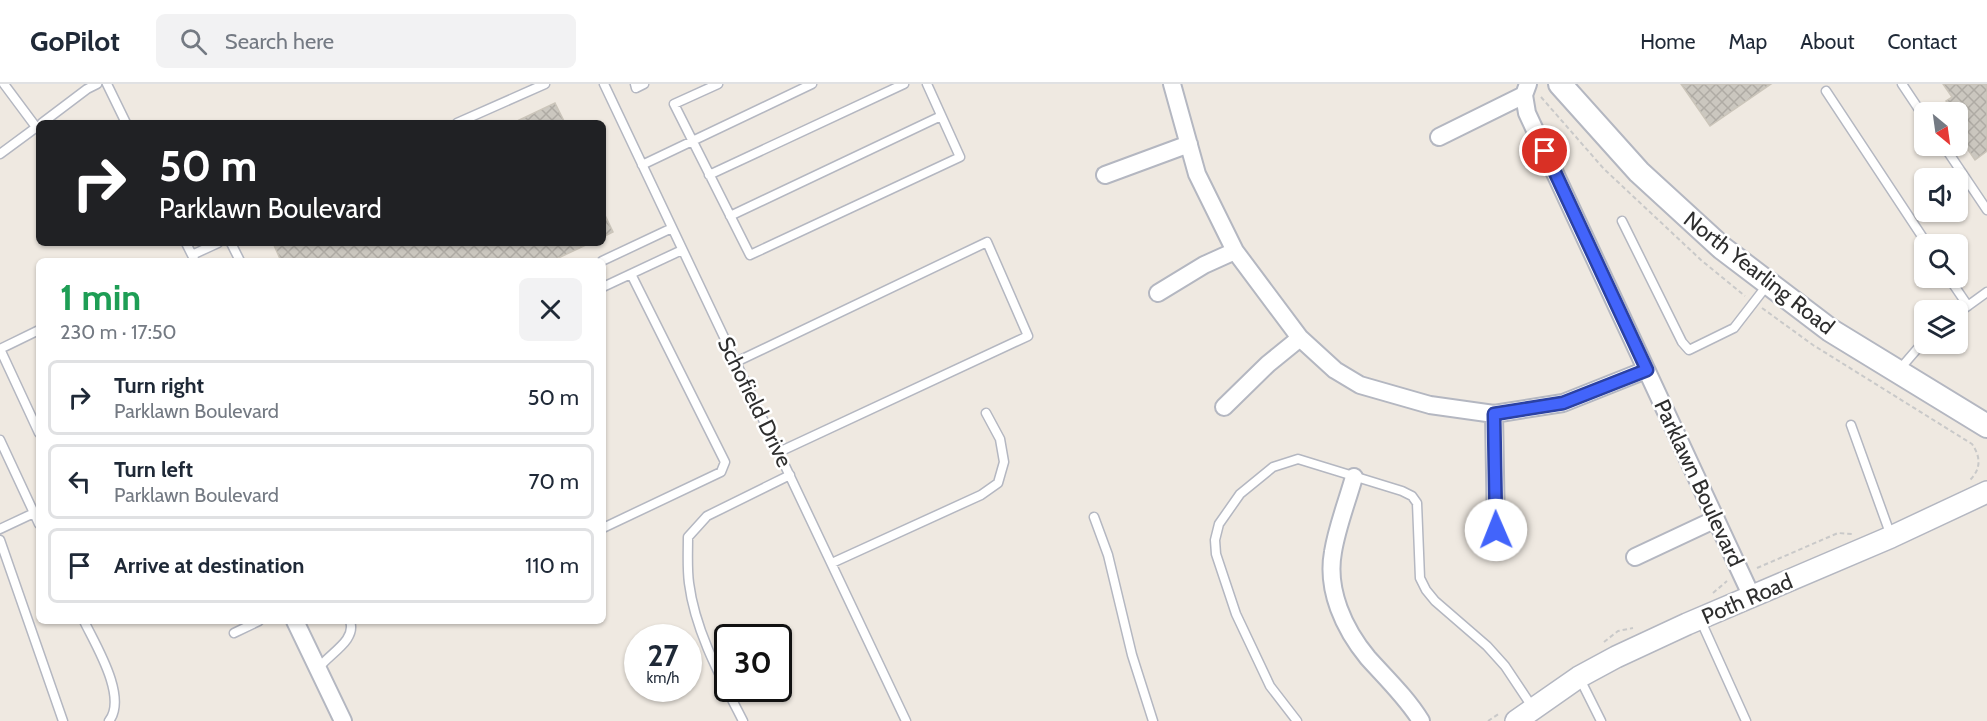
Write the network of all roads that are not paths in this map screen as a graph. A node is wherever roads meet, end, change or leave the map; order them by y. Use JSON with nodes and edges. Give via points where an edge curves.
{"nodes":[{"id":1,"x":3,"y":84,"type":"edge"},
{"id":2,"x":97,"y":84,"type":"edge"},
{"id":3,"x":107,"y":84,"type":"edge"},
{"id":4,"x":545,"y":84,"type":"edge"},
{"id":5,"x":604,"y":84,"type":"edge"},
{"id":6,"x":635,"y":84,"type":"edge"},
{"id":7,"x":644,"y":84,"type":"edge"},
{"id":8,"x":718,"y":84,"type":"edge"},
{"id":9,"x":812,"y":84,"type":"edge"},
{"id":10,"x":903,"y":84,"type":"edge"},
{"id":11,"x":927,"y":84,"type":"edge"},
{"id":12,"x":1172,"y":84,"type":"edge"},
{"id":13,"x":1560,"y":84,"type":"edge"},
{"id":14,"x":1902,"y":84,"type":"edge"},
{"id":15,"x":1526,"y":88,"type":"edge"},
{"id":16,"x":1826,"y":91,"type":"dead end"},
{"id":17,"x":1914,"y":102,"type":"edge"},
{"id":18,"x":941,"y":116,"type":"junction"},
{"id":19,"x":46,"y":120,"type":"edge"},
{"id":20,"x":125,"y":120,"type":"edge"},
{"id":21,"x":465,"y":120,"type":"edge"},
{"id":22,"x":36,"y":122,"type":"edge"},
{"id":23,"x":36,"y":127,"type":"edge"},
{"id":24,"x":1439,"y":137,"type":"dead end"},
{"id":25,"x":692,"y":141,"type":"junction"},
{"id":26,"x":1188,"y":144,"type":"junction"},
{"id":27,"x":0,"y":154,"type":"edge"},
{"id":28,"x":1951,"y":156,"type":"edge"},
{"id":29,"x":642,"y":165,"type":"junction"},
{"id":30,"x":709,"y":175,"type":"junction"},
{"id":31,"x":1105,"y":175,"type":"dead end"},
{"id":32,"x":1987,"y":210,"type":"edge"},
{"id":33,"x":730,"y":216,"type":"junction"},
{"id":34,"x":1622,"y":220,"type":"dead end"},
{"id":35,"x":672,"y":228,"type":"junction"},
{"id":36,"x":1920,"y":234,"type":"edge"},
{"id":37,"x":213,"y":246,"type":"edge"},
{"id":38,"x":682,"y":250,"type":"junction"},
{"id":39,"x":1235,"y":251,"type":"junction"},
{"id":40,"x":194,"y":258,"type":"edge"},
{"id":41,"x":606,"y":259,"type":"edge"},
{"id":42,"x":631,"y":274,"type":"junction"},
{"id":43,"x":1768,"y":284,"type":"junction"},
{"id":44,"x":606,"y":286,"type":"edge"},
{"id":45,"x":1987,"y":292,"type":"edge"},
{"id":46,"x":1158,"y":293,"type":"dead end"},
{"id":47,"x":1968,"y":306,"type":"edge"},
{"id":48,"x":36,"y":331,"type":"edge"},
{"id":49,"x":1299,"y":338,"type":"junction"},
{"id":50,"x":0,"y":349,"type":"edge"},
{"id":51,"x":1914,"y":353,"type":"edge"},
{"id":52,"x":736,"y":362,"type":"junction"},
{"id":53,"x":1647,"y":370,"type":"junction"},
{"id":54,"x":1898,"y":372,"type":"junction"},
{"id":55,"x":1224,"y":406,"type":"dead end"},
{"id":56,"x":986,"y":413,"type":"dead end"},
{"id":57,"x":1494,"y":414,"type":"junction"},
{"id":58,"x":1851,"y":425,"type":"dead end"},
{"id":59,"x":1987,"y":426,"type":"edge"},
{"id":60,"x":36,"y":427,"type":"edge"},
{"id":61,"x":0,"y":440,"type":"edge"},
{"id":62,"x":779,"y":452,"type":"junction"},
{"id":63,"x":790,"y":475,"type":"junction"},
{"id":64,"x":1354,"y":477,"type":"junction"},
{"id":65,"x":1987,"y":492,"type":"edge"},
{"id":66,"x":34,"y":513,"type":"junction"},
{"id":67,"x":36,"y":517,"type":"edge"},
{"id":68,"x":1094,"y":517,"type":"dead end"},
{"id":69,"x":1716,"y":519,"type":"junction"},
{"id":70,"x":606,"y":527,"type":"edge"},
{"id":71,"x":0,"y":529,"type":"edge"},
{"id":72,"x":1496,"y":530,"type":"dead end"},
{"id":73,"x":1891,"y":537,"type":"junction"},
{"id":74,"x":0,"y":540,"type":"edge"},
{"id":75,"x":1635,"y":558,"type":"dead end"},
{"id":76,"x":832,"y":563,"type":"junction"},
{"id":77,"x":1752,"y":597,"type":"junction"},
{"id":78,"x":1704,"y":609,"type":"junction"},
{"id":79,"x":85,"y":624,"type":"edge"},
{"id":80,"x":253,"y":624,"type":"edge"},
{"id":81,"x":296,"y":624,"type":"edge"},
{"id":82,"x":351,"y":624,"type":"edge"},
{"id":83,"x":234,"y":633,"type":"dead end"},
{"id":84,"x":318,"y":669,"type":"junction"},
{"id":85,"x":1579,"y":677,"type":"junction"},
{"id":86,"x":1529,"y":702,"type":"junction"},
{"id":87,"x":63,"y":721,"type":"edge"},
{"id":88,"x":109,"y":721,"type":"edge"},
{"id":89,"x":343,"y":721,"type":"edge"},
{"id":90,"x":743,"y":721,"type":"edge"},
{"id":91,"x":906,"y":721,"type":"edge"},
{"id":92,"x":1153,"y":721,"type":"edge"},
{"id":93,"x":1297,"y":721,"type":"edge"},
{"id":94,"x":1421,"y":721,"type":"edge"},
{"id":95,"x":1516,"y":721,"type":"edge"},
{"id":96,"x":1601,"y":721,"type":"edge"},
{"id":97,"x":1746,"y":721,"type":"edge"}],
"edges":[{"from":1,"to":22,"type":"lane"},
{"from":2,"to":19,"type":"lane"},
{"from":3,"to":20,"type":"lane"},
{"from":4,"to":21,"type":"lane"},
{"from":5,"to":29,"type":"lane","name":"Schofield Drive"},
{"from":6,"to":7,"type":"lane","via":[[636,88]]},
{"from":8,"to":25,"type":"lane","via":[[674,104]]},
{"from":9,"to":25,"type":"lane"},
{"from":10,"to":30,"type":"lane"},
{"from":11,"to":18,"type":"lane"},
{"from":12,"to":26,"type":"street","name":"Parklawn Boulevard"},
{"from":13,"to":43,"type":"main road","name":"North Yearling Road","via":[[1639,172]]},
{"from":14,"to":17,"type":"lane"},
{"from":15,"to":24,"type":"street"},
{"from":15,"to":53,"type":"street","name":"Parklawn Boulevard","via":[[1527,113]]},
{"from":16,"to":36,"type":"lane"},
{"from":18,"to":33,"type":"lane"},
{"from":18,"to":33,"type":"lane","via":[[960,157],[750,255]]},
{"from":23,"to":27,"type":"lane"},
{"from":25,"to":29,"type":"lane"},
{"from":25,"to":30,"type":"lane"},
{"from":26,"to":31,"type":"street"},
{"from":26,"to":39,"type":"street","name":"Parklawn Boulevard","via":[[1197,174]]},
{"from":28,"to":32,"type":"lane"},
{"from":29,"to":35,"type":"lane","name":"Schofield Drive"},
{"from":30,"to":33,"type":"lane"},
{"from":34,"to":43,"type":"lane","via":[[1689,350],[1734,328]]},
{"from":35,"to":38,"type":"lane","name":"Schofield Drive"},
{"from":35,"to":41,"type":"lane"},
{"from":37,"to":40,"type":"lane"},
{"from":38,"to":42,"type":"lane"},
{"from":38,"to":52,"type":"lane","name":"Schofield Drive"},
{"from":39,"to":46,"type":"street"},
{"from":39,"to":49,"type":"street","name":"Parklawn Boulevard"},
{"from":42,"to":44,"type":"lane"},
{"from":42,"to":70,"type":"lane","via":[[725,462],[721,472]]},
{"from":43,"to":54,"type":"main road","name":"North Yearling Road","via":[[1830,330]]},
{"from":45,"to":47,"type":"lane"},
{"from":48,"to":50,"type":"lane"},
{"from":49,"to":55,"type":"street"},
{"from":49,"to":57,"type":"street","name":"Parklawn Boulevard","via":[[1335,370],[1360,385],[1430,405]]},
{"from":50,"to":60,"type":"lane"},
{"from":51,"to":54,"type":"lane"},
{"from":52,"to":62,"type":"lane","name":"Schofield Drive"},
{"from":52,"to":62,"type":"lane","via":[[987,242],[1028,336]]},
{"from":53,"to":57,"type":"street","name":"Parklawn Boulevard","via":[[1563,403]]},
{"from":53,"to":69,"type":"street","name":"Parklawn Boulevard"},
{"from":54,"to":59,"type":"main road","name":"North Yearling Road"},
{"from":56,"to":76,"type":"lane","via":[[1000,439],[1004,462],[998,483],[981,495]]},
{"from":57,"to":72,"type":"street"},
{"from":58,"to":73,"type":"lane"},
{"from":61,"to":66,"type":"lane"},
{"from":62,"to":63,"type":"lane","name":"Schofield Drive"},
{"from":63,"to":76,"type":"lane","name":"Schofield Drive"},
{"from":63,"to":90,"type":"lane","via":[[707,516],[688,537],[689,583],[700,626]]},
{"from":64,"to":86,"type":"lane","via":[[1412,496],[1417,503],[1420,578],[1426,590],[1487,646]]},
{"from":64,"to":93,"type":"lane","via":[[1298,459],[1273,467],[1240,494],[1220,524],[1215,540],[1223,578],[1248,641],[1270,686]]},
{"from":64,"to":94,"type":"street","via":[[1333,552],[1335,597],[1348,630]]},
{"from":65,"to":73,"type":"street","name":"Poth Road"},
{"from":66,"to":67,"type":"lane"},
{"from":66,"to":71,"type":"lane"},
{"from":68,"to":92,"type":"lane"},
{"from":69,"to":75,"type":"street"},
{"from":69,"to":77,"type":"street","name":"Parklawn Boulevard"},
{"from":73,"to":77,"type":"street","name":"Poth Road"},
{"from":74,"to":87,"type":"lane"},
{"from":76,"to":91,"type":"lane","name":"Schofield Drive"},
{"from":77,"to":78,"type":"street","name":"Poth Road"},
{"from":78,"to":85,"type":"street","name":"Poth Road"},
{"from":78,"to":97,"type":"lane"},
{"from":79,"to":88,"type":"lane","via":[[109,675],[115,700]]},
{"from":80,"to":83,"type":"lane"},
{"from":81,"to":84,"type":"street"},
{"from":82,"to":84,"type":"lane","via":[[349,637]]},
{"from":84,"to":89,"type":"street"},
{"from":85,"to":86,"type":"street","name":"Poth Road"},
{"from":85,"to":96,"type":"lane"},
{"from":86,"to":95,"type":"street","name":"Poth Road"}]}
